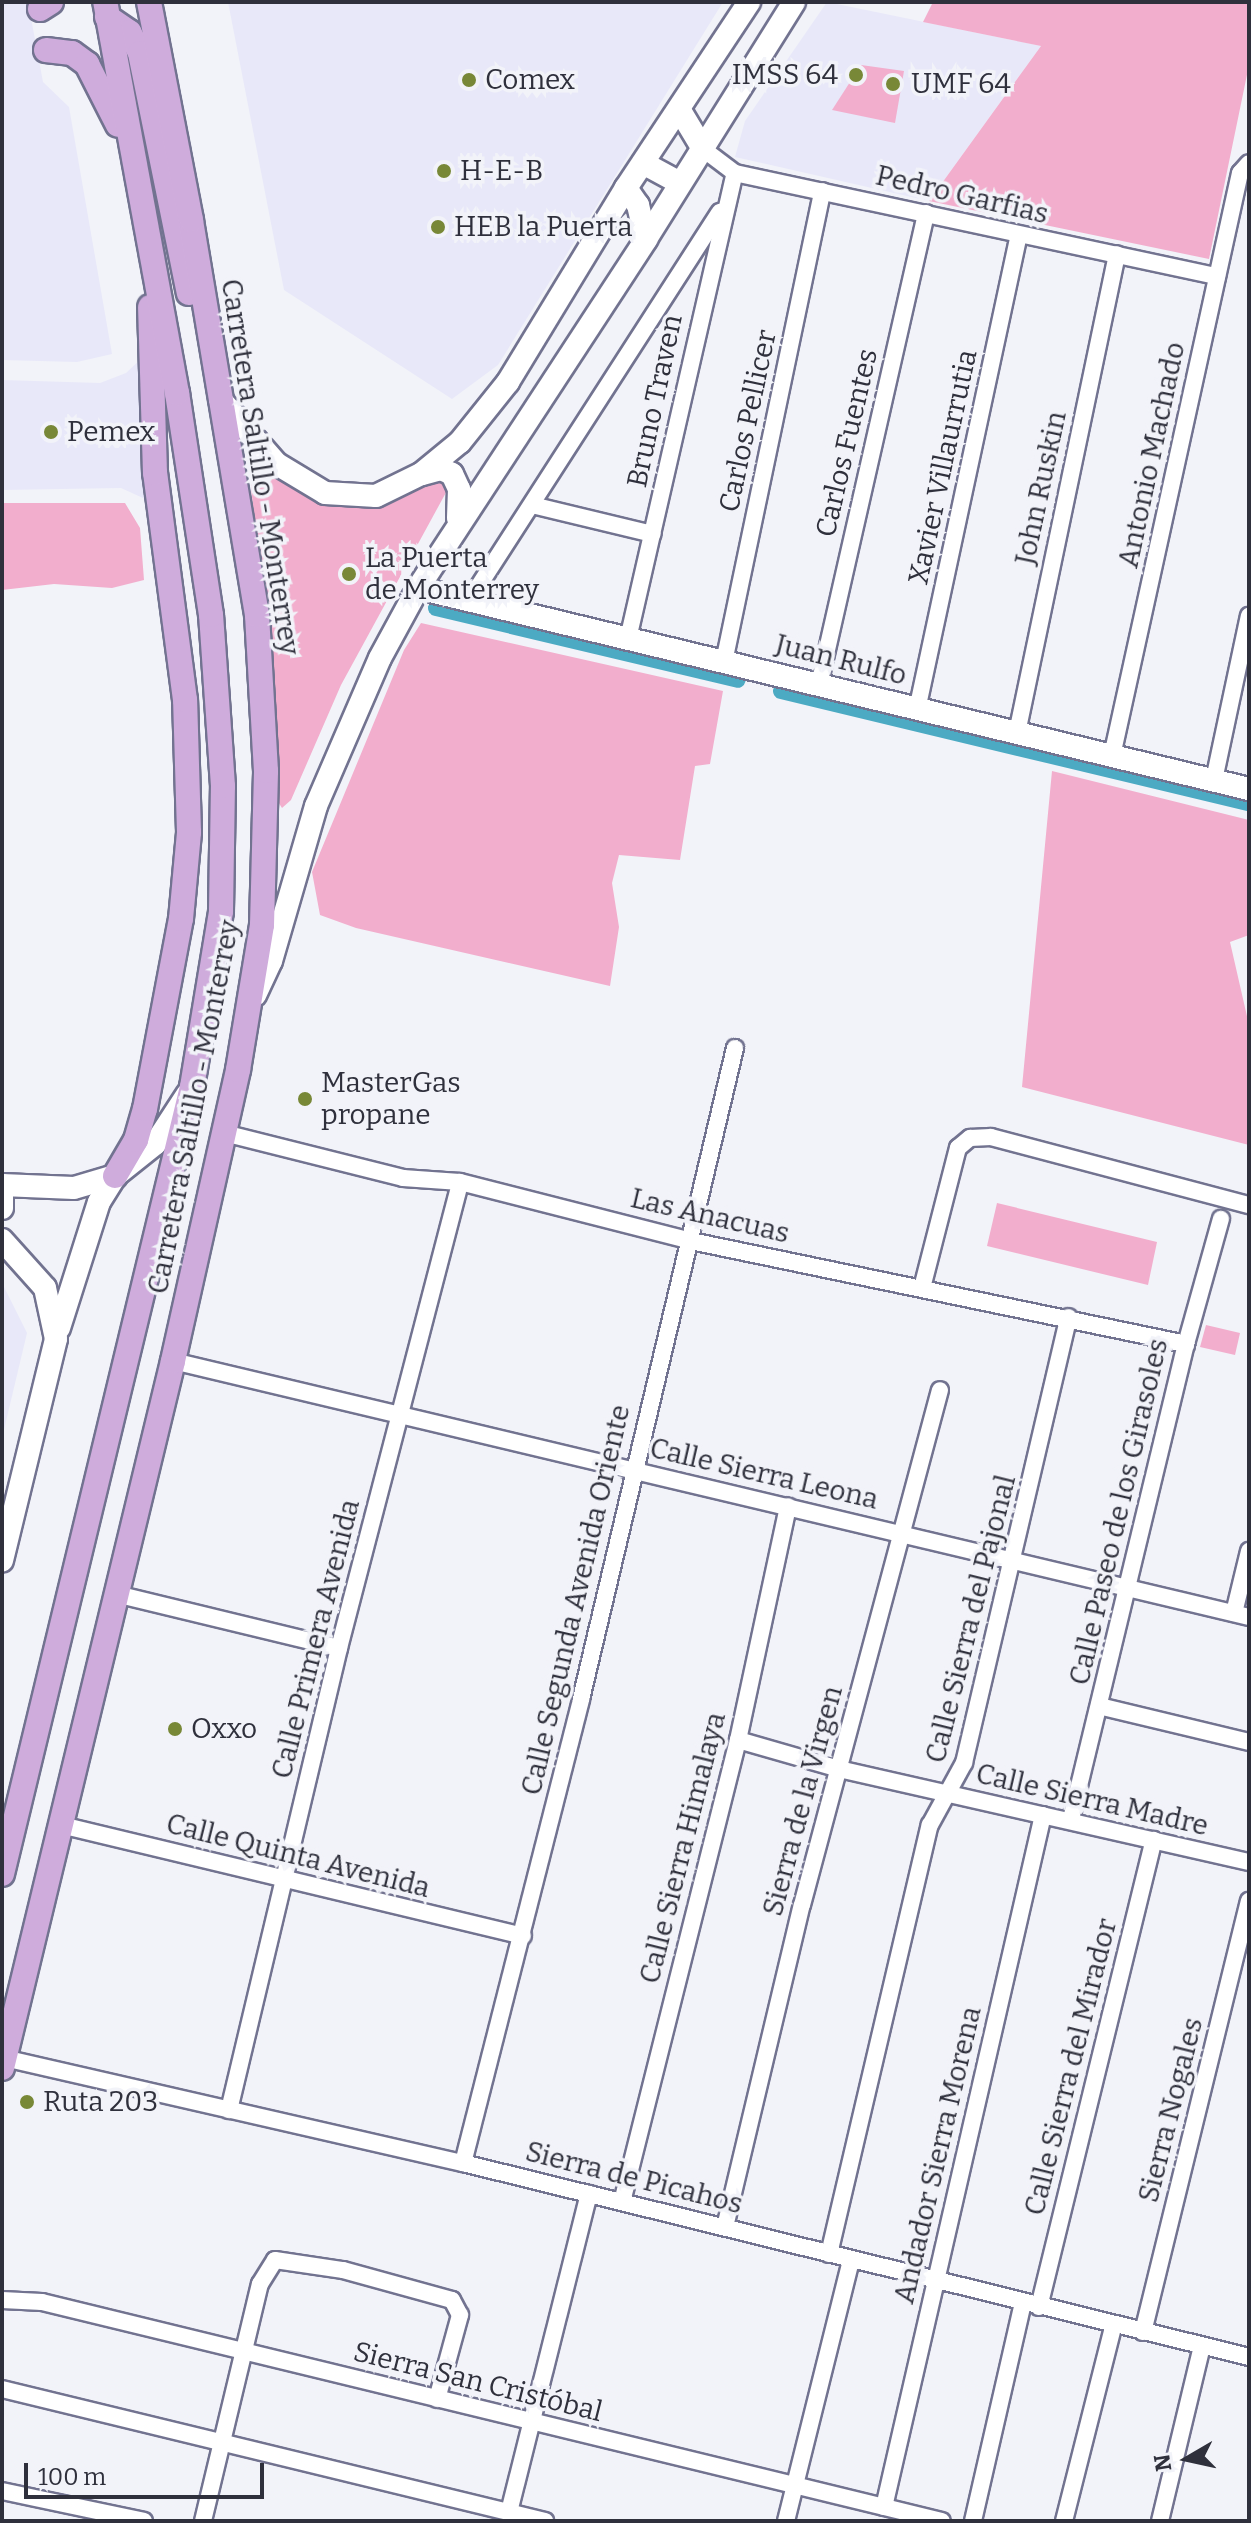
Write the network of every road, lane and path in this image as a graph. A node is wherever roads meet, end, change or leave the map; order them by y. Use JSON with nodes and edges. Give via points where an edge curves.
{"nodes":[{"id":1,"x":149,"y":2,"type":"edge"},
{"id":2,"x":749,"y":2,"type":"edge"},
{"id":3,"x":794,"y":2,"type":"edge"},
{"id":4,"x":108,"y":7,"type":"edge"},
{"id":5,"x":46,"y":50,"type":"dead end"},
{"id":6,"x":679,"y":109,"type":"junction"},
{"id":7,"x":703,"y":149,"type":"junction"},
{"id":8,"x":135,"y":159,"type":"junction"},
{"id":9,"x":643,"y":163,"type":"junction"},
{"id":10,"x":1246,"y":165,"type":"edge"},
{"id":11,"x":735,"y":173,"type":"junction"},
{"id":12,"x":680,"y":183,"type":"junction"},
{"id":13,"x":626,"y":188,"type":"junction"},
{"id":14,"x":822,"y":191,"type":"junction"},
{"id":15,"x":723,"y":209,"type":"junction"},
{"id":16,"x":926,"y":213,"type":"junction"},
{"id":17,"x":1019,"y":235,"type":"junction"},
{"id":18,"x":646,"y":239,"type":"junction"},
{"id":19,"x":149,"y":245,"type":"junction"},
{"id":20,"x":1117,"y":254,"type":"junction"},
{"id":21,"x":1217,"y":276,"type":"junction"},
{"id":22,"x":215,"y":366,"type":"junction"},
{"id":23,"x":220,"y":399,"type":"junction"},
{"id":24,"x":421,"y":474,"type":"junction"},
{"id":25,"x":532,"y":505,"type":"junction"},
{"id":26,"x":458,"y":519,"type":"junction"},
{"id":27,"x":653,"y":534,"type":"junction"},
{"id":28,"x":418,"y":588,"type":"junction"},
{"id":29,"x":469,"y":601,"type":"junction"},
{"id":30,"x":1249,"y":616,"type":"edge"},
{"id":31,"x":628,"y":639,"type":"junction"},
{"id":32,"x":724,"y":662,"type":"junction"},
{"id":33,"x":819,"y":685,"type":"junction"},
{"id":34,"x":185,"y":700,"type":"junction"},
{"id":35,"x":917,"y":710,"type":"junction"},
{"id":36,"x":1017,"y":733,"type":"junction"},
{"id":37,"x":1112,"y":756,"type":"junction"},
{"id":38,"x":1214,"y":780,"type":"junction"},
{"id":39,"x":1249,"y":789,"type":"edge"},
{"id":40,"x":221,"y":911,"type":"junction"},
{"id":41,"x":250,"y":1007,"type":"junction"},
{"id":42,"x":735,"y":1048,"type":"dead end"},
{"id":43,"x":192,"y":1087,"type":"junction"},
{"id":44,"x":224,"y":1133,"type":"junction"},
{"id":45,"x":115,"y":1176,"type":"junction"},
{"id":46,"x":460,"y":1182,"type":"junction"},
{"id":47,"x":2,"y":1185,"type":"edge"},
{"id":48,"x":1249,"y":1205,"type":"edge"},
{"id":49,"x":2,"y":1208,"type":"edge"},
{"id":50,"x":1221,"y":1219,"type":"dead end"},
{"id":51,"x":2,"y":1240,"type":"edge"},
{"id":52,"x":691,"y":1241,"type":"junction"},
{"id":53,"x":922,"y":1288,"type":"junction"},
{"id":54,"x":1069,"y":1317,"type":"junction"},
{"id":55,"x":56,"y":1339,"type":"junction"},
{"id":56,"x":1186,"y":1344,"type":"junction"},
{"id":57,"x":173,"y":1361,"type":"junction"},
{"id":58,"x":940,"y":1390,"type":"dead end"},
{"id":59,"x":399,"y":1417,"type":"junction"},
{"id":60,"x":632,"y":1468,"type":"junction"},
{"id":61,"x":788,"y":1506,"type":"junction"},
{"id":62,"x":900,"y":1533,"type":"junction"},
{"id":63,"x":1249,"y":1551,"type":"edge"},
{"id":64,"x":2,"y":1560,"type":"edge"},
{"id":65,"x":1014,"y":1561,"type":"junction"},
{"id":66,"x":1126,"y":1588,"type":"junction"},
{"id":67,"x":116,"y":1594,"type":"junction"},
{"id":68,"x":1242,"y":1615,"type":"edge"},
{"id":69,"x":339,"y":1648,"type":"junction"},
{"id":70,"x":1099,"y":1706,"type":"junction"},
{"id":71,"x":738,"y":1740,"type":"junction"},
{"id":72,"x":1249,"y":1742,"type":"edge"},
{"id":73,"x":839,"y":1769,"type":"junction"},
{"id":74,"x":950,"y":1794,"type":"junction"},
{"id":75,"x":1043,"y":1815,"type":"junction"},
{"id":76,"x":1071,"y":1819,"type":"junction"},
{"id":77,"x":61,"y":1825,"type":"junction"},
{"id":78,"x":1154,"y":1840,"type":"junction"},
{"id":79,"x":1249,"y":1862,"type":"edge"},
{"id":80,"x":2,"y":1874,"type":"edge"},
{"id":81,"x":284,"y":1880,"type":"junction"},
{"id":82,"x":1249,"y":1901,"type":"edge"},
{"id":83,"x":523,"y":1936,"type":"junction"},
{"id":84,"x":3,"y":2063,"type":"edge"},
{"id":85,"x":229,"y":2110,"type":"junction"},
{"id":86,"x":463,"y":2163,"type":"junction"},
{"id":87,"x":589,"y":2194,"type":"junction"},
{"id":88,"x":622,"y":2202,"type":"junction"},
{"id":89,"x":725,"y":2227,"type":"junction"},
{"id":90,"x":829,"y":2254,"type":"junction"},
{"id":91,"x":851,"y":2260,"type":"junction"},
{"id":92,"x":936,"y":2282,"type":"junction"},
{"id":93,"x":2,"y":2300,"type":"edge"},
{"id":94,"x":1031,"y":2305,"type":"junction"},
{"id":95,"x":1114,"y":2324,"type":"junction"},
{"id":96,"x":1143,"y":2332,"type":"junction"},
{"id":97,"x":1202,"y":2346,"type":"junction"},
{"id":98,"x":244,"y":2352,"type":"junction"},
{"id":99,"x":1249,"y":2357,"type":"edge"},
{"id":100,"x":2,"y":2389,"type":"edge"},
{"id":101,"x":437,"y":2399,"type":"junction"},
{"id":102,"x":530,"y":2422,"type":"junction"},
{"id":103,"x":223,"y":2443,"type":"junction"},
{"id":104,"x":793,"y":2486,"type":"junction"},
{"id":105,"x":2,"y":2491,"type":"edge"},
{"id":106,"x":884,"y":2507,"type":"junction"},
{"id":107,"x":509,"y":2512,"type":"junction"},
{"id":108,"x":144,"y":2521,"type":"edge"},
{"id":109,"x":203,"y":2521,"type":"edge"},
{"id":110,"x":545,"y":2521,"type":"edge"},
{"id":111,"x":786,"y":2521,"type":"edge"},
{"id":112,"x":942,"y":2521,"type":"edge"},
{"id":113,"x":973,"y":2521,"type":"edge"},
{"id":114,"x":1064,"y":2521,"type":"edge"},
{"id":115,"x":1160,"y":2521,"type":"edge"}],
"edges":[{"from":1,"to":22,"type":"main road","name":"Carretera Saltillo - Monterrey"},
{"from":2,"to":6,"type":"main road"},
{"from":3,"to":7,"type":"main road"},
{"from":4,"to":8,"type":"main road","name":"Carretera Saltillo - Monterrey"},
{"from":4,"to":22,"type":"main road","via":[[140,53],[191,304]]},
{"from":5,"to":8,"type":"main road","via":[[72,53],[87,64]]},
{"from":6,"to":7,"type":"main road"},
{"from":6,"to":9,"type":"main road"},
{"from":7,"to":11,"type":"street","name":"Pedro Garfias"},
{"from":7,"to":12,"type":"main road"},
{"from":8,"to":19,"type":"main road","name":"Carretera Saltillo - Monterrey"},
{"from":9,"to":12,"type":"main road"},
{"from":9,"to":13,"type":"main road"},
{"from":10,"to":21,"type":"street","name":"Antonio Machado"},
{"from":11,"to":14,"type":"street","name":"Pedro Garfias"},
{"from":11,"to":15,"type":"street","name":"Bruno Traven"},
{"from":12,"to":18,"type":"main road"},
{"from":13,"to":18,"type":"main road","via":[[638,205]]},
{"from":13,"to":24,"type":"main road","via":[[508,382],[460,442]]},
{"from":14,"to":16,"type":"street","name":"Pedro Garfias"},
{"from":14,"to":32,"type":"street","name":"Carlos Pellicer"},
{"from":15,"to":25,"type":"street","via":[[693,247]]},
{"from":15,"to":27,"type":"street","name":"Bruno Traven"},
{"from":16,"to":17,"type":"street","name":"Pedro Garfias"},
{"from":16,"to":33,"type":"street","name":"Carlos Fuentes"},
{"from":17,"to":20,"type":"street","name":"Pedro Garfias"},
{"from":17,"to":35,"type":"street","name":"Xavier Villaurrutia"},
{"from":18,"to":26,"type":"main road"},
{"from":19,"to":34,"type":"main road","via":[[155,473]]},
{"from":19,"to":40,"type":"main road","name":"Carretera Saltillo - Monterrey","via":[[215,654],[223,786]]},
{"from":20,"to":21,"type":"street","name":"Pedro Garfias"},
{"from":20,"to":36,"type":"street","name":"John Ruskin"},
{"from":21,"to":37,"type":"street","name":"Antonio Machado"},
{"from":22,"to":23,"type":"main road","name":"Carretera Saltillo - Monterrey"},
{"from":23,"to":24,"type":"main road","via":[[277,464],[325,493],[376,496]]},
{"from":23,"to":41,"type":"main road","name":"Carretera Saltillo - Monterrey","via":[[257,615],[264,713],[266,865]]},
{"from":24,"to":26,"type":"main road","via":[[441,469],[452,474],[459,489]]},
{"from":25,"to":27,"type":"street"},
{"from":25,"to":29,"type":"street"},
{"from":26,"to":28,"type":"main road"},
{"from":27,"to":31,"type":"street","name":"Bruno Traven"},
{"from":28,"to":29,"type":"main road","name":"Juan Rulfo"},
{"from":28,"to":41,"type":"main road","via":[[325,783],[271,961]]},
{"from":29,"to":31,"type":"main road","name":"Juan Rulfo"},
{"from":30,"to":38,"type":"street"},
{"from":31,"to":32,"type":"main road","name":"Juan Rulfo"},
{"from":32,"to":33,"type":"main road","name":"Juan Rulfo"},
{"from":33,"to":35,"type":"main road","name":"Juan Rulfo"},
{"from":34,"to":40,"type":"main road","via":[[203,833]]},
{"from":34,"to":45,"type":"main road","via":[[189,832],[183,906],[142,1125]]},
{"from":35,"to":36,"type":"main road","name":"Juan Rulfo"},
{"from":36,"to":37,"type":"main road","name":"Juan Rulfo"},
{"from":37,"to":38,"type":"main road","name":"Juan Rulfo"},
{"from":38,"to":39,"type":"main road","name":"Juan Rulfo"},
{"from":40,"to":43,"type":"main road","name":"Carretera Saltillo - Monterrey"},
{"from":41,"to":44,"type":"main road","name":"Carretera Saltillo - Monterrey"},
{"from":42,"to":52,"type":"street","name":"Calle Segunda Avenida Oriente"},
{"from":43,"to":45,"type":"main road","via":[[155,1144]]},
{"from":43,"to":80,"type":"main road","name":"Carretera Saltillo - Monterrey"},
{"from":44,"to":46,"type":"street","name":"Las Anacuas","via":[[403,1178]]},
{"from":44,"to":57,"type":"main road","name":"Carretera Saltillo - Monterrey"},
{"from":45,"to":47,"type":"main road","via":[[74,1188]]},
{"from":45,"to":55,"type":"main road","via":[[99,1202]]},
{"from":46,"to":52,"type":"street","name":"Las Anacuas"},
{"from":46,"to":59,"type":"street","name":"Calle Primera Avenida"},
{"from":47,"to":49,"type":"main road"},
{"from":48,"to":53,"type":"street","via":[[991,1137],[970,1138],[958,1148]]},
{"from":50,"to":56,"type":"street","name":"Calle Paseo de los Girasoles"},
{"from":51,"to":55,"type":"main road","via":[[45,1288]]},
{"from":52,"to":53,"type":"street","name":"Las Anacuas"},
{"from":52,"to":60,"type":"street","name":"Calle Segunda Avenida Oriente"},
{"from":53,"to":54,"type":"street","name":"Las Anacuas"},
{"from":54,"to":56,"type":"street","name":"Las Anacuas"},
{"from":54,"to":65,"type":"street","name":"Calle Sierra del Pajonal"},
{"from":55,"to":64,"type":"main road"},
{"from":56,"to":66,"type":"street","name":"Calle Paseo de los Girasoles"},
{"from":57,"to":59,"type":"street","name":"Calle Sierra Leona"},
{"from":57,"to":67,"type":"main road","name":"Carretera Saltillo - Monterrey"},
{"from":58,"to":62,"type":"street","name":"Sierra de la Virgen"},
{"from":59,"to":60,"type":"street","name":"Calle Sierra Leona"},
{"from":59,"to":69,"type":"street","name":"Calle Primera Avenida"},
{"from":60,"to":61,"type":"street","name":"Calle Sierra Leona"},
{"from":60,"to":83,"type":"street","name":"Calle Segunda Avenida Oriente"},
{"from":61,"to":62,"type":"street","name":"Calle Sierra Leona"},
{"from":61,"to":71,"type":"street","name":"Calle Sierra Himalaya"},
{"from":62,"to":65,"type":"street","name":"Calle Sierra Leona"},
{"from":62,"to":73,"type":"street","name":"Sierra de la Virgen"},
{"from":63,"to":68,"type":"street"},
{"from":65,"to":66,"type":"street","name":"Calle Sierra Leona"},
{"from":65,"to":74,"type":"street","name":"Calle Sierra del Pajonal","via":[[964,1763]]},
{"from":66,"to":68,"type":"street","name":"Calle Sierra Leona"},
{"from":66,"to":70,"type":"street","name":"Calle Paseo de los Girasoles"},
{"from":67,"to":69,"type":"street"},
{"from":67,"to":77,"type":"main road","name":"Carretera Saltillo - Monterrey"},
{"from":69,"to":81,"type":"street","name":"Calle Primera Avenida"},
{"from":70,"to":72,"type":"street"},
{"from":70,"to":76,"type":"street","name":"Calle Paseo de los Girasoles"},
{"from":71,"to":73,"type":"street","name":"Calle Sierra Madre"},
{"from":71,"to":88,"type":"street","name":"Calle Sierra Himalaya"},
{"from":73,"to":74,"type":"street","name":"Calle Sierra Madre"},
{"from":73,"to":89,"type":"street","name":"Sierra de la Virgen"},
{"from":74,"to":75,"type":"street","name":"Calle Sierra Madre"},
{"from":74,"to":90,"type":"street","name":"Calle Sierra del Pajonal","via":[[930,1825]]},
{"from":75,"to":76,"type":"street","name":"Calle Sierra Madre"},
{"from":75,"to":92,"type":"street","name":"Andador Sierra Morena"},
{"from":76,"to":78,"type":"street","name":"Calle Sierra Madre"},
{"from":77,"to":81,"type":"street","name":"Calle Quinta Avenida"},
{"from":77,"to":84,"type":"main road","name":"Carretera Saltillo - Monterrey"},
{"from":78,"to":79,"type":"street","name":"Calle Sierra Madre"},
{"from":78,"to":94,"type":"street","name":"Calle Sierra del Mirador"},
{"from":81,"to":83,"type":"street","name":"Calle Quinta Avenida"},
{"from":81,"to":85,"type":"street","name":"Calle Primera Avenida"},
{"from":82,"to":96,"type":"street","name":"Sierra Nogales"},
{"from":83,"to":86,"type":"street","name":"Calle Segunda Avenida Oriente"},
{"from":84,"to":85,"type":"street","name":"Sierra de Picahos"},
{"from":85,"to":86,"type":"street","name":"Sierra de Picahos"},
{"from":86,"to":87,"type":"street","name":"Sierra de Picahos"},
{"from":87,"to":88,"type":"street","name":"Sierra de Picahos"},
{"from":87,"to":102,"type":"street"},
{"from":88,"to":89,"type":"street","name":"Sierra de Picahos"},
{"from":89,"to":90,"type":"street","name":"Sierra de Picahos"},
{"from":90,"to":91,"type":"street","name":"Sierra de Picahos"},
{"from":91,"to":92,"type":"street","name":"Sierra de Picahos"},
{"from":91,"to":104,"type":"street"},
{"from":92,"to":94,"type":"street","name":"Sierra de Picahos"},
{"from":92,"to":106,"type":"street","name":"Andador Sierra Morena"},
{"from":93,"to":98,"type":"street","name":"Sierra San Cristóbal","via":[[42,2302]]},
{"from":94,"to":95,"type":"street","name":"Sierra de Picahos"},
{"from":94,"to":113,"type":"street","name":"Calle Sierra del Mirador"},
{"from":95,"to":96,"type":"street","name":"Sierra de Picahos"},
{"from":95,"to":114,"type":"street"},
{"from":96,"to":97,"type":"street","name":"Sierra de Picahos"},
{"from":97,"to":99,"type":"street","name":"Sierra de Picahos"},
{"from":97,"to":115,"type":"street"},
{"from":98,"to":101,"type":"street","name":"Sierra San Cristóbal"},
{"from":98,"to":101,"type":"street","via":[[263,2273],[275,2260],[343,2270],[457,2304],[459,2321]]},
{"from":98,"to":103,"type":"street"},
{"from":100,"to":103,"type":"street"},
{"from":101,"to":102,"type":"street","name":"Sierra San Cristóbal"},
{"from":102,"to":104,"type":"street","name":"Sierra San Cristóbal"},
{"from":102,"to":107,"type":"street"},
{"from":103,"to":107,"type":"street"},
{"from":103,"to":109,"type":"street"},
{"from":104,"to":106,"type":"street","name":"Sierra San Cristóbal"},
{"from":104,"to":111,"type":"street"},
{"from":105,"to":108,"type":"street"},
{"from":106,"to":112,"type":"street","name":"Sierra San Cristóbal"},
{"from":107,"to":110,"type":"street"}]}
